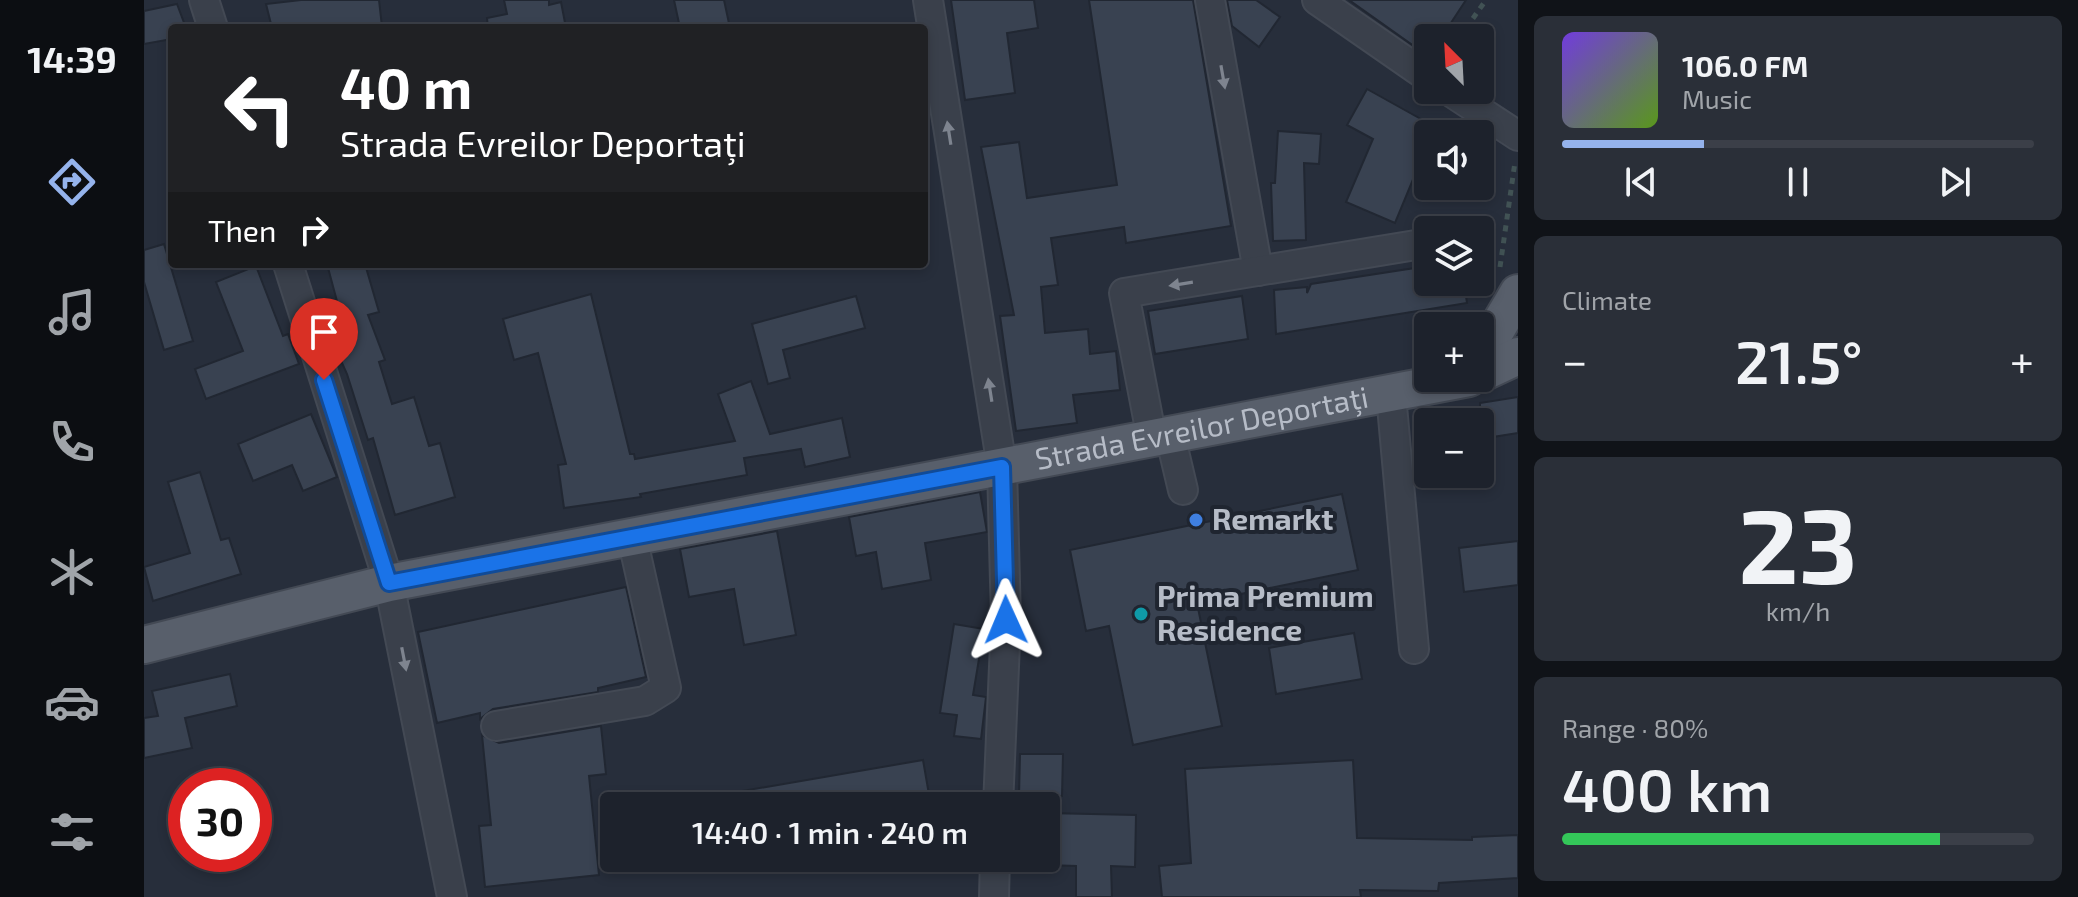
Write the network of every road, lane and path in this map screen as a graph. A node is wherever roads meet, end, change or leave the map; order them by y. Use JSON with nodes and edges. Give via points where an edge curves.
{"nodes":[{"id":1,"x":204,"y":0,"type":"edge"},
{"id":2,"x":928,"y":0,"type":"edge"},
{"id":3,"x":1210,"y":0,"type":"edge"},
{"id":4,"x":1317,"y":0,"type":"edge"},
{"id":5,"x":1486,"y":0,"type":"edge"},
{"id":6,"x":212,"y":24,"type":"edge"},
{"id":7,"x":1469,"y":24,"type":"edge"},
{"id":8,"x":1414,"y":67,"type":"edge"},
{"id":9,"x":1465,"y":104,"type":"edge"},
{"id":10,"x":1512,"y":144,"type":"edge"},
{"id":11,"x":1414,"y":245,"type":"edge"},
{"id":12,"x":289,"y":268,"type":"edge"},
{"id":13,"x":1258,"y":271,"type":"junction"},
{"id":14,"x":1510,"y":287,"type":"edge"},
{"id":15,"x":1494,"y":333,"type":"edge"},
{"id":16,"x":1518,"y":356,"type":"edge"},
{"id":17,"x":1494,"y":367,"type":"edge"},
{"id":18,"x":1414,"y":388,"type":"edge"},
{"id":19,"x":1415,"y":392,"type":"edge"},
{"id":20,"x":1161,"y":437,"type":"junction"},
{"id":21,"x":1002,"y":467,"type":"junction"},
{"id":22,"x":1183,"y":490,"type":"dead end"},
{"id":23,"x":632,"y":537,"type":"junction"},
{"id":24,"x":389,"y":583,"type":"junction"},
{"id":25,"x":144,"y":645,"type":"edge"},
{"id":26,"x":1414,"y":649,"type":"dead end"},
{"id":27,"x":496,"y":726,"type":"dead end"},
{"id":28,"x":999,"y":792,"type":"edge"},
{"id":29,"x":995,"y":872,"type":"edge"},
{"id":30,"x":452,"y":897,"type":"edge"},
{"id":31,"x":994,"y":897,"type":"edge"}],
"edges":[{"from":1,"to":6,"type":"street"},
{"from":21,"to":2,"type":"street","one_way":true},
{"from":3,"to":13,"type":"street","one_way":true},
{"from":4,"to":8,"type":"street"},
{"from":5,"to":7,"type":"path"},
{"from":9,"to":10,"type":"street"},
{"from":10,"to":14,"type":"path","via":[[1515,162],[1501,243]]},
{"from":11,"to":13,"type":"street"},
{"from":12,"to":24,"type":"street"},
{"from":13,"to":20,"type":"street","one_way":true,"via":[[1124,293]]},
{"from":14,"to":15,"type":"main road"},
{"from":16,"to":17,"type":"main road"},
{"from":18,"to":20,"type":"main road","name":"Strada Evreilor Deportaţi"},
{"from":19,"to":26,"type":"street"},
{"from":20,"to":21,"type":"main road","name":"Strada Evreilor Deportaţi"},
{"from":20,"to":22,"type":"street"},
{"from":21,"to":23,"type":"main road","name":"Strada Evreilor Deportaţi"},
{"from":21,"to":28,"type":"street","via":[[1006,620]]},
{"from":23,"to":24,"type":"main road","name":"Strada Evreilor Deportaţi"},
{"from":23,"to":27,"type":"street","via":[[666,688],[645,701]]},
{"from":24,"to":25,"type":"main road","name":"Strada Evreilor Deportaţi"},
{"from":24,"to":30,"type":"street","one_way":true},
{"from":29,"to":31,"type":"street"}]}
